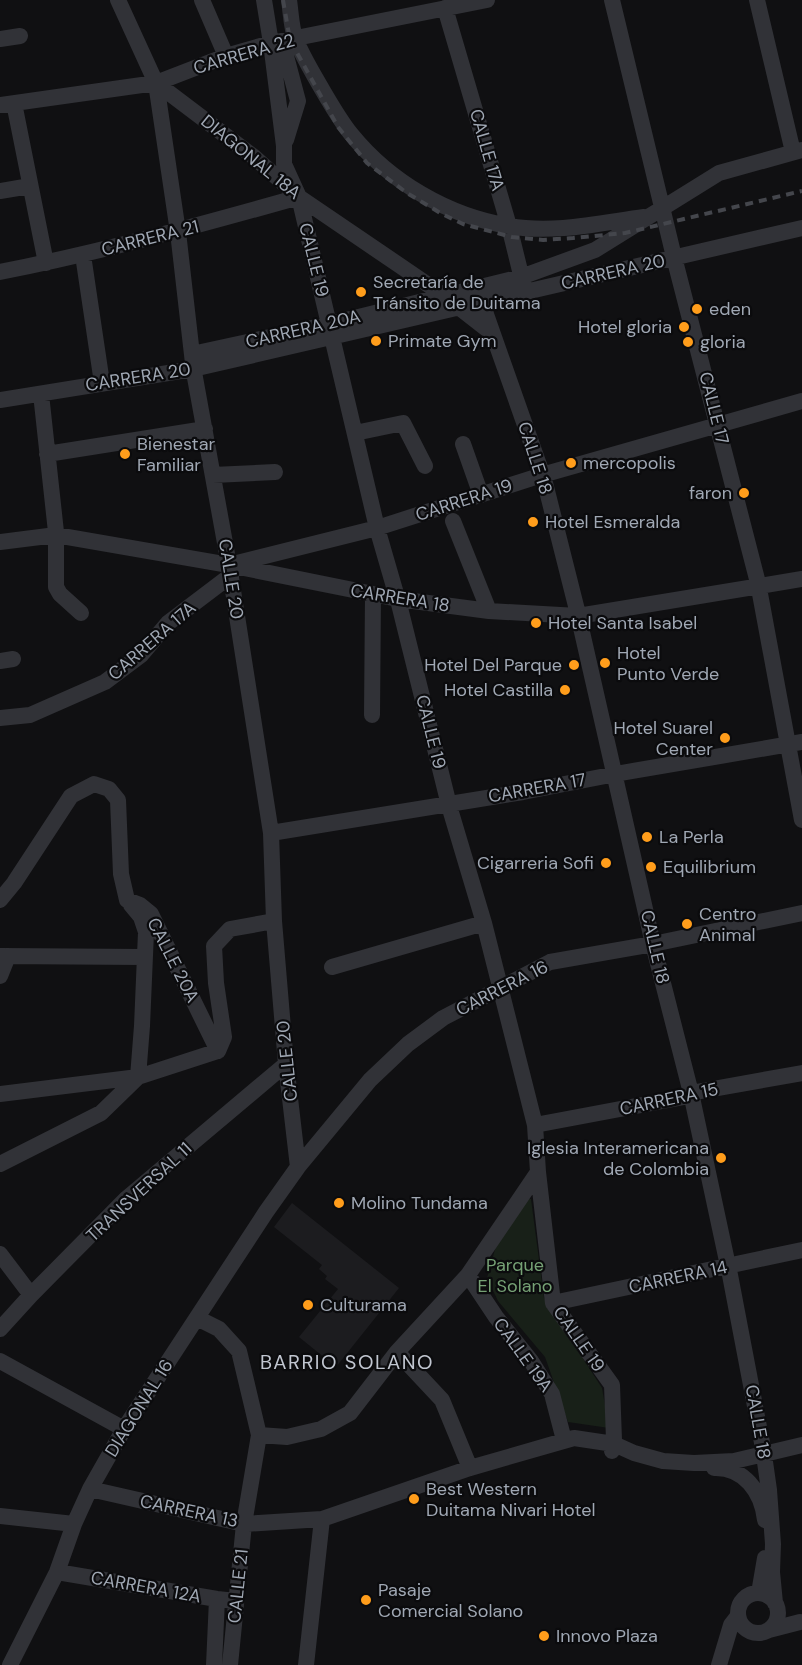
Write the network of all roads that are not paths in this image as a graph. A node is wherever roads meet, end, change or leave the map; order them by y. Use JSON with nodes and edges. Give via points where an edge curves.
{"nodes":[{"id":1,"x":118,"y":0,"type":"edge"},
{"id":2,"x":202,"y":0,"type":"edge"},
{"id":3,"x":264,"y":0,"type":"edge"},
{"id":4,"x":289,"y":0,"type":"edge"},
{"id":5,"x":487,"y":0,"type":"edge"},
{"id":6,"x":612,"y":0,"type":"edge"},
{"id":7,"x":757,"y":0,"type":"edge"},
{"id":8,"x":445,"y":9,"type":"junction"},
{"id":9,"x":20,"y":36,"type":"dead end"},
{"id":10,"x":0,"y":39,"type":"edge"},
{"id":11,"x":283,"y":41,"type":"junction"},
{"id":12,"x":226,"y":56,"type":"junction"},
{"id":13,"x":156,"y":82,"type":"junction"},
{"id":14,"x":7,"y":104,"type":"edge"},
{"id":15,"x":798,"y":151,"type":"edge"},
{"id":16,"x":30,"y":186,"type":"junction"},
{"id":17,"x":0,"y":190,"type":"edge"},
{"id":18,"x":299,"y":197,"type":"junction"},
{"id":19,"x":656,"y":212,"type":"junction"},
{"id":20,"x":509,"y":226,"type":"junction"},
{"id":21,"x":802,"y":228,"type":"edge"},
{"id":22,"x":178,"y":232,"type":"junction"},
{"id":23,"x":596,"y":250,"type":"junction"},
{"id":24,"x":83,"y":255,"type":"junction"},
{"id":25,"x":675,"y":258,"type":"junction"},
{"id":26,"x":46,"y":263,"type":"junction"},
{"id":27,"x":0,"y":272,"type":"edge"},
{"id":28,"x":609,"y":273,"type":"junction"},
{"id":29,"x":523,"y":285,"type":"junction"},
{"id":30,"x":443,"y":295,"type":"junction"},
{"id":31,"x":482,"y":303,"type":"junction"},
{"id":32,"x":459,"y":307,"type":"junction"},
{"id":33,"x":331,"y":330,"type":"junction"},
{"id":34,"x":494,"y":334,"type":"junction"},
{"id":35,"x":193,"y":362,"type":"junction"},
{"id":36,"x":102,"y":383,"type":"junction"},
{"id":37,"x":41,"y":394,"type":"junction"},
{"id":38,"x":0,"y":400,"type":"edge"},
{"id":39,"x":802,"y":401,"type":"edge"},
{"id":40,"x":718,"y":425,"type":"junction"},
{"id":41,"x":205,"y":429,"type":"junction"},
{"id":42,"x":355,"y":434,"type":"junction"},
{"id":43,"x":463,"y":444,"type":"dead end"},
{"id":44,"x":47,"y":454,"type":"junction"},
{"id":45,"x":425,"y":466,"type":"dead end"},
{"id":46,"x":275,"y":472,"type":"dead end"},
{"id":47,"x":542,"y":475,"type":"junction"},
{"id":48,"x":213,"y":476,"type":"junction"},
{"id":49,"x":481,"y":495,"type":"junction"},
{"id":50,"x":453,"y":520,"type":"dead end"},
{"id":51,"x":377,"y":528,"type":"junction"},
{"id":52,"x":56,"y":535,"type":"junction"},
{"id":53,"x":0,"y":542,"type":"edge"},
{"id":54,"x":230,"y":570,"type":"junction"},
{"id":55,"x":802,"y":579,"type":"edge"},
{"id":56,"x":759,"y":587,"type":"junction"},
{"id":57,"x":373,"y":594,"type":"junction"},
{"id":58,"x":398,"y":599,"type":"junction"},
{"id":59,"x":489,"y":611,"type":"junction"},
{"id":60,"x":81,"y":613,"type":"dead end"},
{"id":61,"x":578,"y":616,"type":"junction"},
{"id":62,"x":372,"y":715,"type":"dead end"},
{"id":63,"x":0,"y":718,"type":"edge"},
{"id":64,"x":796,"y":743,"type":"edge"},
{"id":65,"x":614,"y":774,"type":"junction"},
{"id":66,"x":448,"y":804,"type":"junction"},
{"id":67,"x":802,"y":820,"type":"edge"},
{"id":68,"x":271,"y":833,"type":"junction"},
{"id":69,"x":0,"y":900,"type":"edge"},
{"id":70,"x":127,"y":900,"type":"junction"},
{"id":71,"x":802,"y":913,"type":"edge"},
{"id":72,"x":274,"y":921,"type":"junction"},
{"id":73,"x":484,"y":923,"type":"junction"},
{"id":74,"x":653,"y":944,"type":"junction"},
{"id":75,"x":4,"y":956,"type":"edge"},
{"id":76,"x":143,"y":957,"type":"junction"},
{"id":77,"x":332,"y":967,"type":"dead end"},
{"id":78,"x":0,"y":976,"type":"edge"},
{"id":79,"x":500,"y":988,"type":"junction"},
{"id":80,"x":218,"y":1051,"type":"junction"},
{"id":81,"x":286,"y":1064,"type":"junction"},
{"id":82,"x":802,"y":1073,"type":"edge"},
{"id":83,"x":138,"y":1077,"type":"junction"},
{"id":84,"x":691,"y":1093,"type":"junction"},
{"id":85,"x":0,"y":1094,"type":"edge"},
{"id":86,"x":535,"y":1125,"type":"junction"},
{"id":87,"x":0,"y":1164,"type":"edge"},
{"id":88,"x":298,"y":1167,"type":"junction"},
{"id":89,"x":538,"y":1172,"type":"junction"},
{"id":90,"x":802,"y":1250,"type":"edge"},
{"id":91,"x":0,"y":1254,"type":"edge"},
{"id":92,"x":728,"y":1267,"type":"junction"},
{"id":93,"x":468,"y":1275,"type":"junction"},
{"id":94,"x":31,"y":1295,"type":"junction"},
{"id":95,"x":553,"y":1303,"type":"junction"},
{"id":96,"x":197,"y":1318,"type":"junction"},
{"id":97,"x":0,"y":1329,"type":"edge"},
{"id":98,"x":397,"y":1352,"type":"junction"},
{"id":99,"x":0,"y":1361,"type":"edge"},
{"id":100,"x":124,"y":1430,"type":"junction"},
{"id":101,"x":258,"y":1435,"type":"junction"},
{"id":102,"x":564,"y":1440,"type":"junction"},
{"id":103,"x":802,"y":1445,"type":"edge"},
{"id":104,"x":613,"y":1448,"type":"junction"},
{"id":105,"x":764,"y":1454,"type":"junction"},
{"id":106,"x":734,"y":1461,"type":"junction"},
{"id":107,"x":470,"y":1468,"type":"junction"},
{"id":108,"x":745,"y":1476,"type":"joint"},
{"id":109,"x":90,"y":1489,"type":"junction"},
{"id":110,"x":769,"y":1490,"type":"junction"},
{"id":111,"x":0,"y":1516,"type":"edge"},
{"id":112,"x":322,"y":1520,"type":"junction"},
{"id":113,"x":74,"y":1524,"type":"junction"},
{"id":114,"x":244,"y":1524,"type":"junction"},
{"id":115,"x":57,"y":1572,"type":"junction"},
{"id":116,"x":759,"y":1593,"type":"junction"},
{"id":117,"x":217,"y":1599,"type":"junction"},
{"id":118,"x":236,"y":1601,"type":"junction"},
{"id":119,"x":738,"y":1617,"type":"junction"},
{"id":120,"x":769,"y":1622,"type":"junction"},
{"id":121,"x":801,"y":1622,"type":"edge"},
{"id":122,"x":8,"y":1661,"type":"edge"},
{"id":123,"x":214,"y":1665,"type":"edge"},
{"id":124,"x":230,"y":1665,"type":"edge"},
{"id":125,"x":306,"y":1665,"type":"edge"},
{"id":126,"x":719,"y":1665,"type":"edge"},
{"id":127,"x":730,"y":1665,"type":"edge"}],
"edges":[{"from":1,"to":13,"type":"street","name":"CALLE 20"},
{"from":2,"to":12,"type":"street"},
{"from":3,"to":11,"type":"street","name":"CALLE 19"},
{"from":4,"to":11,"type":"street","name":"CARRERA 20A"},
{"from":5,"to":8,"type":"street","name":"CARRERA 22"},
{"from":6,"to":19,"type":"street","name":"CALLE 17"},
{"from":7,"to":15,"type":"street"},
{"from":8,"to":11,"type":"street","name":"CARRERA 22"},
{"from":8,"to":20,"type":"street","name":"CALLE 17A"},
{"from":9,"to":10,"type":"street"},
{"from":11,"to":12,"type":"street","name":"CARRERA 22"},
{"from":11,"to":18,"type":"street","name":"CALLE 19","via":[[284,164]]},
{"from":11,"to":20,"type":"street","name":"CARRERA 20A","via":[[351,134],[377,162],[446,208]]},
{"from":12,"to":13,"type":"street","name":"CARRERA 22"},
{"from":13,"to":14,"type":"street","name":"CARRERA 22"},
{"from":13,"to":18,"type":"street","name":"DIAGONAL 18A"},
{"from":13,"to":22,"type":"street","name":"CALLE 20"},
{"from":14,"to":16,"type":"street"},
{"from":15,"to":19,"type":"street","name":"CARRERA 20A","via":[[719,173]]},
{"from":16,"to":17,"type":"street"},
{"from":16,"to":26,"type":"street"},
{"from":18,"to":22,"type":"street","name":"CARRERA 21"},
{"from":18,"to":30,"type":"street","name":"DIAGONAL 18A"},
{"from":18,"to":33,"type":"street","name":"CALLE 19"},
{"from":19,"to":20,"type":"street","name":"CARRERA 20A","via":[[549,230]]},
{"from":19,"to":23,"type":"street","name":"CARRERA 20A"},
{"from":19,"to":25,"type":"street","name":"CALLE 17"},
{"from":20,"to":29,"type":"street","name":"CALLE 17A"},
{"from":21,"to":25,"type":"street","name":"CARRERA 20"},
{"from":22,"to":24,"type":"street","name":"CARRERA 21"},
{"from":22,"to":35,"type":"street","name":"CALLE 20"},
{"from":23,"to":28,"type":"street","via":[[597,266]]},
{"from":23,"to":29,"type":"street","name":"CARRERA 20A"},
{"from":24,"to":26,"type":"street","name":"CARRERA 21"},
{"from":24,"to":36,"type":"street"},
{"from":25,"to":28,"type":"street","name":"CARRERA 20"},
{"from":25,"to":40,"type":"street","name":"CALLE 17"},
{"from":26,"to":27,"type":"street","name":"CARRERA 21"},
{"from":28,"to":29,"type":"street","name":"CARRERA 20"},
{"from":29,"to":30,"type":"street","name":"CARRERA 20A"},
{"from":29,"to":31,"type":"street","name":"CARRERA 20"},
{"from":30,"to":32,"type":"street","name":"DIAGONAL 18A"},
{"from":30,"to":33,"type":"street","name":"CARRERA 20A"},
{"from":31,"to":32,"type":"street","name":"CARRERA 20"},
{"from":31,"to":34,"type":"street","name":"CALLE 18"},
{"from":32,"to":33,"type":"street","name":"CARRERA 20"},
{"from":32,"to":34,"type":"street","name":"DIAGONAL 18A"},
{"from":33,"to":35,"type":"street","name":"CARRERA 20"},
{"from":33,"to":42,"type":"street","name":"CALLE 19"},
{"from":34,"to":47,"type":"street","name":"CALLE 18"},
{"from":35,"to":36,"type":"street","name":"CARRERA 20"},
{"from":35,"to":41,"type":"street","name":"CALLE 20"},
{"from":36,"to":37,"type":"street","name":"CARRERA 20"},
{"from":37,"to":38,"type":"street","name":"CARRERA 20"},
{"from":37,"to":44,"type":"street"},
{"from":39,"to":40,"type":"street","name":"CARRERA 19"},
{"from":40,"to":47,"type":"street","name":"CARRERA 19"},
{"from":40,"to":56,"type":"street","name":"CALLE 17"},
{"from":41,"to":44,"type":"street"},
{"from":41,"to":48,"type":"street","name":"CALLE 20"},
{"from":42,"to":45,"type":"street","via":[[403,423]]},
{"from":42,"to":51,"type":"street","name":"CALLE 19"},
{"from":43,"to":49,"type":"street"},
{"from":44,"to":52,"type":"street"},
{"from":46,"to":48,"type":"street"},
{"from":47,"to":49,"type":"street","name":"CARRERA 19"},
{"from":47,"to":61,"type":"street","name":"CALLE 18"},
{"from":48,"to":54,"type":"street","name":"CALLE 20"},
{"from":49,"to":51,"type":"street","name":"CARRERA 19"},
{"from":50,"to":59,"type":"street"},
{"from":51,"to":54,"type":"street","name":"CARRERA 19"},
{"from":51,"to":58,"type":"street","name":"CALLE 19"},
{"from":52,"to":53,"type":"street","name":"CARRERA 18"},
{"from":52,"to":54,"type":"street","name":"CARRERA 18"},
{"from":52,"to":60,"type":"street","via":[[56,586]]},
{"from":54,"to":57,"type":"street","name":"CARRERA 18"},
{"from":54,"to":63,"type":"street","name":"CARRERA 17A","via":[[168,623],[141,655],[105,682],[30,715]]},
{"from":54,"to":68,"type":"street","name":"CALLE 20"},
{"from":55,"to":56,"type":"street","name":"CARRERA 18"},
{"from":56,"to":61,"type":"street","name":"CARRERA 18"},
{"from":56,"to":64,"type":"street","name":"CALLE 17"},
{"from":57,"to":58,"type":"street","name":"CARRERA 18"},
{"from":57,"to":62,"type":"street"},
{"from":58,"to":59,"type":"street","name":"CARRERA 18"},
{"from":58,"to":66,"type":"street","name":"CALLE 19"},
{"from":59,"to":61,"type":"street","name":"CARRERA 18"},
{"from":61,"to":65,"type":"street","name":"CALLE 18"},
{"from":64,"to":65,"type":"street","name":"CARRERA 17"},
{"from":64,"to":67,"type":"street","name":"CALLE 17"},
{"from":65,"to":66,"type":"street","name":"CARRERA 17"},
{"from":65,"to":74,"type":"street","name":"CALLE 18"},
{"from":66,"to":68,"type":"street","name":"CARRERA 17"},
{"from":66,"to":73,"type":"street","name":"CALLE 19"},
{"from":68,"to":72,"type":"street","name":"CALLE 20"},
{"from":69,"to":70,"type":"street","via":[[71,796],[94,784],[109,789],[118,800],[121,874]]},
{"from":70,"to":76,"type":"street","via":[[141,917],[146,932]]},
{"from":70,"to":80,"type":"street","name":"CALLE 20A","via":[[151,914]]},
{"from":71,"to":74,"type":"street","name":"CARRERA 16"},
{"from":72,"to":80,"type":"street","via":[[230,929],[214,946],[224,1037]]},
{"from":72,"to":81,"type":"street","name":"CALLE 20"},
{"from":73,"to":77,"type":"street"},
{"from":73,"to":79,"type":"street","name":"CALLE 19"},
{"from":74,"to":79,"type":"street","name":"CARRERA 16","via":[[550,962]]},
{"from":74,"to":84,"type":"street","name":"CALLE 18"},
{"from":75,"to":76,"type":"street"},
{"from":75,"to":78,"type":"street"},
{"from":76,"to":83,"type":"street"},
{"from":79,"to":86,"type":"street","name":"CALLE 19"},
{"from":79,"to":88,"type":"street","name":"CARRERA 16","via":[[443,1018],[408,1044],[370,1080]]},
{"from":80,"to":83,"type":"street"},
{"from":81,"to":88,"type":"street","name":"CALLE 20"},
{"from":81,"to":94,"type":"street","name":"TRANSVERSAL 11","via":[[127,1198]]},
{"from":82,"to":84,"type":"street","name":"CARRERA 15"},
{"from":83,"to":85,"type":"street"},
{"from":83,"to":87,"type":"street","via":[[101,1113]]},
{"from":84,"to":86,"type":"street","name":"CARRERA 15"},
{"from":84,"to":92,"type":"street","name":"CALLE 18"},
{"from":86,"to":89,"type":"street","name":"CALLE 19"},
{"from":88,"to":96,"type":"street","name":"DIAGONAL 16"},
{"from":89,"to":93,"type":"street"},
{"from":89,"to":95,"type":"street","name":"CALLE 19"},
{"from":90,"to":92,"type":"street","name":"CARRERA 14"},
{"from":91,"to":94,"type":"street"},
{"from":92,"to":95,"type":"street","name":"CARRERA 14"},
{"from":92,"to":105,"type":"street","name":"CALLE 18"},
{"from":93,"to":98,"type":"street"},
{"from":93,"to":102,"type":"street","name":"CALLE 19A","via":[[552,1394]]},
{"from":94,"to":97,"type":"street","name":"TRANSVERSAL 11"},
{"from":95,"to":104,"type":"street","name":"CALLE 19","via":[[612,1385]]},
{"from":96,"to":100,"type":"street","name":"DIAGONAL 16"},
{"from":96,"to":101,"type":"street","via":[[219,1329],[239,1352]]},
{"from":98,"to":101,"type":"street","via":[[350,1413],[321,1429],[287,1437]]},
{"from":98,"to":107,"type":"street","via":[[442,1400]]},
{"from":99,"to":100,"type":"street"},
{"from":100,"to":109,"type":"street","name":"DIAGONAL 16"},
{"from":101,"to":114,"type":"street","name":"CALLE 21"},
{"from":102,"to":104,"type":"street","name":"CARRERA 13"},
{"from":102,"to":107,"type":"street","name":"CARRERA 13"},
{"from":103,"to":105,"type":"street","name":"CARRERA 13"},
{"from":104,"to":106,"type":"street","name":"CARRERA 13","via":[[663,1461]]},
{"from":104,"to":108,"type":"street","name":"CARRERA 13","via":[[659,1469],[721,1468]]},
{"from":105,"to":106,"type":"street","name":"CARRERA 13"},
{"from":105,"to":110,"type":"street","name":"CALLE 18"},
{"from":106,"to":110,"type":"street","via":[[751,1464],[764,1474]]},
{"from":107,"to":112,"type":"street","name":"CARRERA 13"},
{"from":108,"to":116,"type":"street","name":"CALLE 18","via":[[764,1510],[766,1535]]},
{"from":109,"to":113,"type":"street","name":"DIAGONAL 16"},
{"from":109,"to":114,"type":"street","name":"CARRERA 13"},
{"from":110,"to":120,"type":"street","name":"CALLE 18","via":[[773,1544]]},
{"from":111,"to":113,"type":"street"},
{"from":112,"to":114,"type":"street","name":"CARRERA 13"},
{"from":112,"to":125,"type":"street"},
{"from":113,"to":115,"type":"street","name":"DIAGONAL 16"},
{"from":114,"to":118,"type":"street","name":"CALLE 21"},
{"from":115,"to":117,"type":"street","name":"CARRERA 12A"},
{"from":115,"to":122,"type":"street","name":"DIAGONAL 16"},
{"from":116,"to":119,"type":"street","via":[[746,1598],[738,1609]]},
{"from":116,"to":120,"type":"street","via":[[766,1595]]},
{"from":117,"to":118,"type":"street","name":"CARRERA 12A"},
{"from":117,"to":123,"type":"street","name":"CALLE 21"},
{"from":118,"to":124,"type":"street","name":"CALLE 21"},
{"from":119,"to":120,"type":"street","via":[[742,1626]]},
{"from":119,"to":126,"type":"street","via":[[731,1625]]},
{"from":120,"to":121,"type":"street"},
{"from":120,"to":127,"type":"street","via":[[744,1632]]}]}
